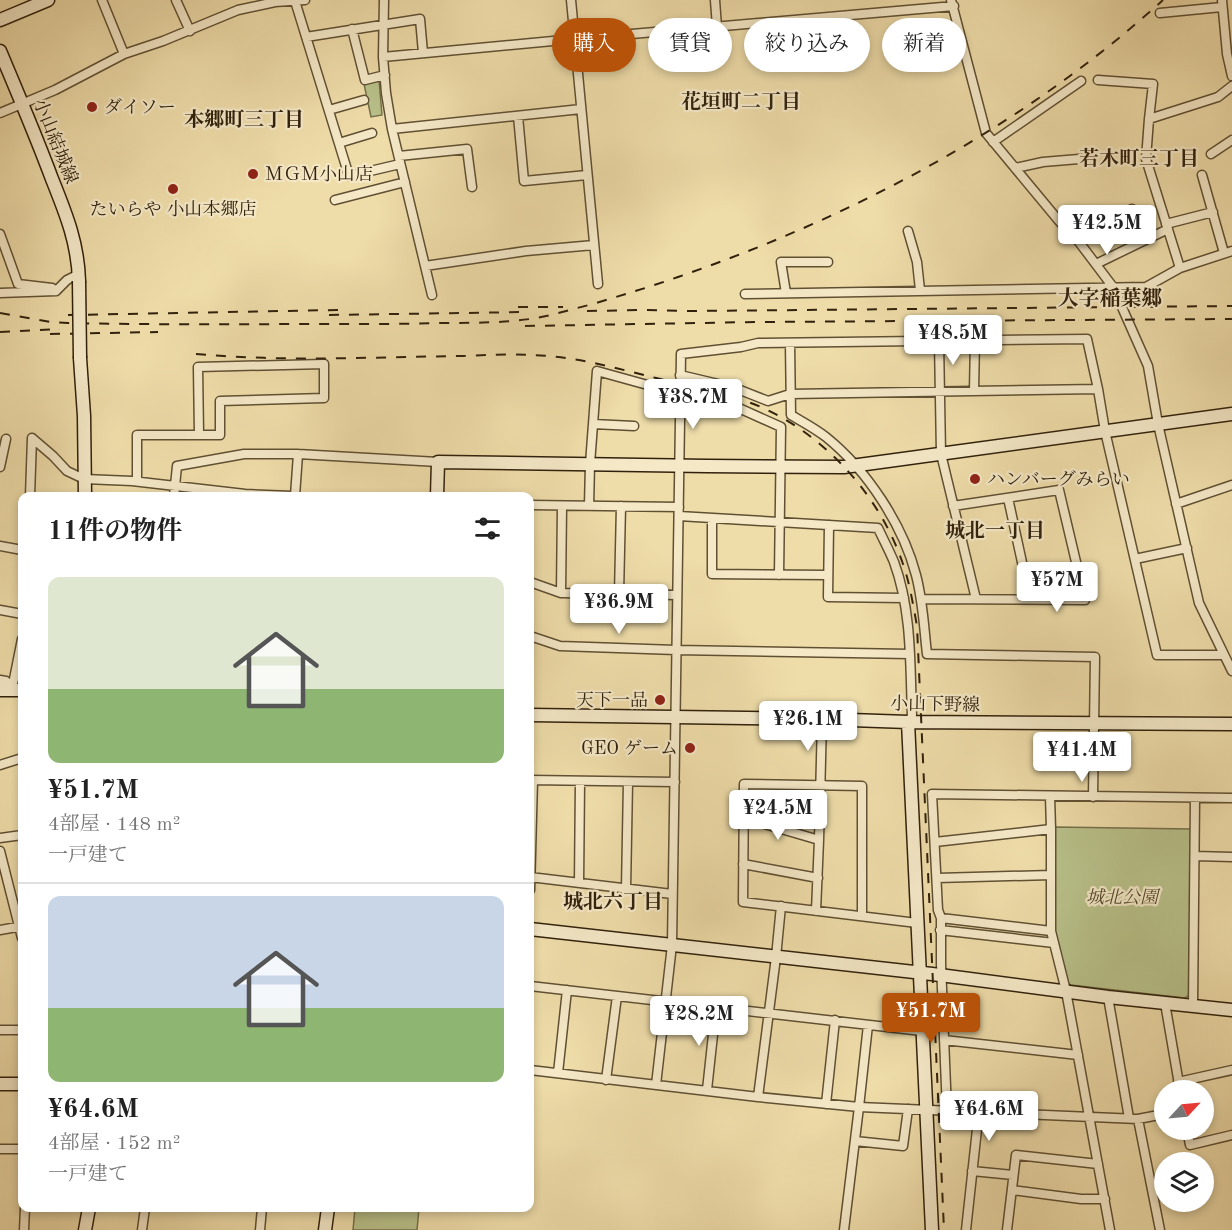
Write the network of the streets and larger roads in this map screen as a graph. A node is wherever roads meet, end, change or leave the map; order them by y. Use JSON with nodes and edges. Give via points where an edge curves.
{"nodes":[{"id":1,"x":48,"y":0,"type":"edge"},
{"id":2,"x":102,"y":0,"type":"edge"},
{"id":3,"x":176,"y":0,"type":"edge"},
{"id":4,"x":305,"y":0,"type":"edge"},
{"id":5,"x":384,"y":0,"type":"edge"},
{"id":6,"x":571,"y":0,"type":"edge"},
{"id":7,"x":715,"y":0,"type":"edge"},
{"id":8,"x":296,"y":1,"type":"edge"},
{"id":9,"x":953,"y":3,"type":"edge"},
{"id":10,"x":1222,"y":4,"type":"edge"},
{"id":11,"x":1160,"y":13,"type":"dead end"},
{"id":12,"x":572,"y":18,"type":"edge"},
{"id":13,"x":716,"y":18,"type":"edge"},
{"id":14,"x":0,"y":20,"type":"edge"},
{"id":15,"x":383,"y":23,"type":"junction"},
{"id":16,"x":732,"y":25,"type":"edge"},
{"id":17,"x":352,"y":29,"type":"junction"},
{"id":18,"x":189,"y":31,"type":"junction"},
{"id":19,"x":306,"y":37,"type":"junction"},
{"id":20,"x":552,"y":41,"type":"edge"},
{"id":21,"x":0,"y":51,"type":"edge"},
{"id":22,"x":423,"y":53,"type":"junction"},
{"id":23,"x":124,"y":54,"type":"junction"},
{"id":24,"x":383,"y":57,"type":"junction"},
{"id":25,"x":577,"y":72,"type":"edge"},
{"id":26,"x":385,"y":75,"type":"junction"},
{"id":27,"x":1232,"y":76,"type":"edge"},
{"id":28,"x":1098,"y":80,"type":"dead end"},
{"id":29,"x":1081,"y":81,"type":"dead end"},
{"id":30,"x":1232,"y":86,"type":"edge"},
{"id":31,"x":364,"y":100,"type":"dead end"},
{"id":32,"x":22,"y":103,"type":"junction"},
{"id":33,"x":581,"y":109,"type":"junction"},
{"id":34,"x":329,"y":110,"type":"junction"},
{"id":35,"x":0,"y":113,"type":"edge"},
{"id":36,"x":518,"y":116,"type":"junction"},
{"id":37,"x":1149,"y":118,"type":"junction"},
{"id":38,"x":392,"y":129,"type":"junction"},
{"id":39,"x":372,"y":133,"type":"dead end"},
{"id":40,"x":1232,"y":140,"type":"edge"},
{"id":41,"x":993,"y":142,"type":"junction"},
{"id":42,"x":339,"y":143,"type":"junction"},
{"id":43,"x":1211,"y":154,"type":"dead end"},
{"id":44,"x":1091,"y":158,"type":"dead end"},
{"id":45,"x":400,"y":160,"type":"junction"},
{"id":46,"x":1015,"y":168,"type":"junction"},
{"id":47,"x":587,"y":175,"type":"junction"},
{"id":48,"x":1203,"y":175,"type":"dead end"},
{"id":49,"x":405,"y":182,"type":"junction"},
{"id":50,"x":472,"y":188,"type":"dead end"},
{"id":51,"x":335,"y":200,"type":"dead end"},
{"id":52,"x":1132,"y":209,"type":"dead end"},
{"id":53,"x":1213,"y":212,"type":"junction"},
{"id":54,"x":1167,"y":226,"type":"junction"},
{"id":55,"x":908,"y":231,"type":"dead end"},
{"id":56,"x":0,"y":234,"type":"edge"},
{"id":57,"x":1079,"y":242,"type":"junction"},
{"id":58,"x":594,"y":245,"type":"junction"},
{"id":59,"x":1228,"y":252,"type":"edge"},
{"id":60,"x":828,"y":262,"type":"dead end"},
{"id":61,"x":1096,"y":264,"type":"junction"},
{"id":62,"x":425,"y":266,"type":"junction"},
{"id":63,"x":1180,"y":268,"type":"junction"},
{"id":64,"x":79,"y":277,"type":"junction"},
{"id":65,"x":598,"y":284,"type":"dead end"},
{"id":66,"x":1113,"y":287,"type":"junction"},
{"id":67,"x":920,"y":290,"type":"junction"},
{"id":68,"x":56,"y":291,"type":"junction"},
{"id":69,"x":0,"y":293,"type":"edge"},
{"id":70,"x":786,"y":293,"type":"junction"},
{"id":71,"x":744,"y":294,"type":"dead end"},
{"id":72,"x":432,"y":295,"type":"dead end"},
{"id":73,"x":975,"y":340,"type":"junction"},
{"id":74,"x":939,"y":341,"type":"junction"},
{"id":75,"x":790,"y":343,"type":"junction"},
{"id":76,"x":680,"y":375,"type":"junction"},
{"id":77,"x":1098,"y":389,"type":"junction"},
{"id":78,"x":974,"y":391,"type":"junction"},
{"id":79,"x":940,"y":392,"type":"junction"},
{"id":80,"x":680,"y":394,"type":"junction"},
{"id":81,"x":790,"y":394,"type":"junction"},
{"id":82,"x":1232,"y":414,"type":"edge"},
{"id":83,"x":593,"y":424,"type":"junction"},
{"id":84,"x":1158,"y":424,"type":"junction"},
{"id":85,"x":634,"y":426,"type":"dead end"},
{"id":86,"x":1105,"y":431,"type":"junction"},
{"id":87,"x":199,"y":435,"type":"junction"},
{"id":88,"x":6,"y":440,"type":"dead end"},
{"id":89,"x":298,"y":454,"type":"junction"},
{"id":90,"x":941,"y":454,"type":"junction"},
{"id":91,"x":438,"y":462,"type":"junction"},
{"id":92,"x":590,"y":464,"type":"junction"},
{"id":93,"x":855,"y":465,"type":"junction"},
{"id":94,"x":679,"y":466,"type":"junction"},
{"id":95,"x":0,"y":467,"type":"edge"},
{"id":96,"x":780,"y":467,"type":"junction"},
{"id":97,"x":84,"y":479,"type":"junction"},
{"id":98,"x":137,"y":481,"type":"junction"},
{"id":99,"x":174,"y":485,"type":"junction"},
{"id":100,"x":1232,"y":485,"type":"edge"},
{"id":101,"x":30,"y":492,"type":"edge"},
{"id":102,"x":85,"y":492,"type":"edge"},
{"id":103,"x":174,"y":492,"type":"edge"},
{"id":104,"x":223,"y":492,"type":"edge"},
{"id":105,"x":293,"y":492,"type":"edge"},
{"id":106,"x":437,"y":492,"type":"edge"},
{"id":107,"x":1008,"y":498,"type":"junction"},
{"id":108,"x":1176,"y":504,"type":"junction"},
{"id":109,"x":534,"y":505,"type":"edge"},
{"id":110,"x":562,"y":506,"type":"junction"},
{"id":111,"x":589,"y":506,"type":"junction"},
{"id":112,"x":621,"y":506,"type":"junction"},
{"id":113,"x":953,"y":506,"type":"junction"},
{"id":114,"x":679,"y":512,"type":"junction"},
{"id":115,"x":712,"y":518,"type":"junction"},
{"id":116,"x":779,"y":522,"type":"junction"},
{"id":117,"x":829,"y":525,"type":"junction"},
{"id":118,"x":0,"y":546,"type":"edge"},
{"id":119,"x":1187,"y":548,"type":"junction"},
{"id":120,"x":18,"y":549,"type":"edge"},
{"id":121,"x":1135,"y":560,"type":"junction"},
{"id":122,"x":779,"y":575,"type":"junction"},
{"id":123,"x":828,"y":576,"type":"junction"},
{"id":124,"x":534,"y":583,"type":"edge"},
{"id":125,"x":561,"y":593,"type":"junction"},
{"id":126,"x":619,"y":594,"type":"junction"},
{"id":127,"x":677,"y":595,"type":"junction"},
{"id":128,"x":904,"y":598,"type":"junction"},
{"id":129,"x":921,"y":599,"type":"junction"},
{"id":130,"x":976,"y":599,"type":"junction"},
{"id":131,"x":1030,"y":599,"type":"junction"},
{"id":132,"x":0,"y":610,"type":"edge"},
{"id":133,"x":18,"y":613,"type":"edge"},
{"id":134,"x":534,"y":637,"type":"edge"},
{"id":135,"x":676,"y":650,"type":"junction"},
{"id":136,"x":910,"y":654,"type":"junction"},
{"id":137,"x":1224,"y":655,"type":"junction"},
{"id":138,"x":18,"y":659,"type":"edge"},
{"id":139,"x":1232,"y":671,"type":"edge"},
{"id":140,"x":0,"y":680,"type":"edge"},
{"id":141,"x":12,"y":690,"type":"edge"},
{"id":142,"x":534,"y":715,"type":"edge"},
{"id":143,"x":675,"y":717,"type":"junction"},
{"id":144,"x":822,"y":719,"type":"junction"},
{"id":145,"x":908,"y":722,"type":"junction"},
{"id":146,"x":1095,"y":723,"type":"junction"},
{"id":147,"x":1232,"y":724,"type":"edge"},
{"id":148,"x":18,"y":759,"type":"edge"},
{"id":149,"x":0,"y":765,"type":"edge"},
{"id":150,"x":534,"y":780,"type":"edge"},
{"id":151,"x":580,"y":781,"type":"junction"},
{"id":152,"x":628,"y":782,"type":"junction"},
{"id":153,"x":675,"y":782,"type":"junction"},
{"id":154,"x":820,"y":786,"type":"junction"},
{"id":155,"x":1050,"y":796,"type":"junction"},
{"id":156,"x":1093,"y":797,"type":"junction"},
{"id":157,"x":1195,"y":798,"type":"junction"},
{"id":158,"x":1232,"y":798,"type":"edge"},
{"id":159,"x":744,"y":818,"type":"junction"},
{"id":160,"x":1051,"y":829,"type":"junction"},
{"id":161,"x":18,"y":836,"type":"edge"},
{"id":162,"x":0,"y":838,"type":"edge"},
{"id":163,"x":819,"y":840,"type":"junction"},
{"id":164,"x":935,"y":842,"type":"junction"},
{"id":165,"x":0,"y":851,"type":"edge"},
{"id":166,"x":1195,"y":856,"type":"junction"},
{"id":167,"x":1232,"y":857,"type":"edge"},
{"id":168,"x":743,"y":864,"type":"junction"},
{"id":169,"x":1051,"y":875,"type":"junction"},
{"id":170,"x":534,"y":878,"type":"edge"},
{"id":171,"x":818,"y":878,"type":"junction"},
{"id":172,"x":937,"y":878,"type":"junction"},
{"id":173,"x":579,"y":883,"type":"junction"},
{"id":174,"x":626,"y":889,"type":"junction"},
{"id":175,"x":672,"y":894,"type":"junction"},
{"id":176,"x":781,"y":906,"type":"junction"},
{"id":177,"x":816,"y":911,"type":"junction"},
{"id":178,"x":18,"y":915,"type":"edge"},
{"id":179,"x":862,"y":915,"type":"junction"},
{"id":180,"x":941,"y":918,"type":"junction"},
{"id":181,"x":917,"y":922,"type":"junction"},
{"id":182,"x":18,"y":927,"type":"edge"},
{"id":183,"x":534,"y":929,"type":"edge"},
{"id":184,"x":0,"y":930,"type":"edge"},
{"id":185,"x":940,"y":930,"type":"junction"},
{"id":186,"x":1051,"y":931,"type":"junction"},
{"id":187,"x":1054,"y":943,"type":"junction"},
{"id":188,"x":672,"y":945,"type":"junction"},
{"id":189,"x":776,"y":957,"type":"junction"},
{"id":190,"x":919,"y":973,"type":"junction"},
{"id":191,"x":941,"y":975,"type":"junction"},
{"id":192,"x":534,"y":986,"type":"edge"},
{"id":193,"x":567,"y":990,"type":"junction"},
{"id":194,"x":1066,"y":991,"type":"junction"},
{"id":195,"x":617,"y":996,"type":"junction"},
{"id":196,"x":1108,"y":997,"type":"junction"},
{"id":197,"x":666,"y":1001,"type":"junction"},
{"id":198,"x":1165,"y":1002,"type":"junction"},
{"id":199,"x":1193,"y":1006,"type":"junction"},
{"id":200,"x":716,"y":1007,"type":"junction"},
{"id":201,"x":1232,"y":1010,"type":"edge"},
{"id":202,"x":768,"y":1012,"type":"junction"},
{"id":203,"x":835,"y":1020,"type":"junction"},
{"id":204,"x":868,"y":1025,"type":"junction"},
{"id":205,"x":0,"y":1030,"type":"edge"},
{"id":206,"x":18,"y":1030,"type":"edge"},
{"id":207,"x":922,"y":1031,"type":"junction"},
{"id":208,"x":944,"y":1040,"type":"junction"},
{"id":209,"x":1078,"y":1055,"type":"junction"},
{"id":210,"x":534,"y":1070,"type":"edge"},
{"id":211,"x":1232,"y":1070,"type":"edge"},
{"id":212,"x":558,"y":1073,"type":"junction"},
{"id":213,"x":606,"y":1080,"type":"junction"},
{"id":214,"x":1178,"y":1080,"type":"edge"},
{"id":215,"x":1199,"y":1080,"type":"edge"},
{"id":216,"x":0,"y":1084,"type":"edge"},
{"id":217,"x":18,"y":1084,"type":"edge"},
{"id":218,"x":656,"y":1085,"type":"junction"},
{"id":219,"x":707,"y":1090,"type":"junction"},
{"id":220,"x":758,"y":1097,"type":"junction"},
{"id":221,"x":826,"y":1104,"type":"junction"},
{"id":222,"x":860,"y":1107,"type":"junction"},
{"id":223,"x":908,"y":1109,"type":"junction"},
{"id":224,"x":927,"y":1110,"type":"junction"},
{"id":225,"x":947,"y":1110,"type":"junction"},
{"id":226,"x":979,"y":1111,"type":"junction"},
{"id":227,"x":1154,"y":1116,"type":"edge"},
{"id":228,"x":1089,"y":1117,"type":"junction"},
{"id":229,"x":1133,"y":1119,"type":"junction"},
{"id":230,"x":1232,"y":1135,"type":"edge"},
{"id":231,"x":1214,"y":1139,"type":"edge"},
{"id":232,"x":1189,"y":1140,"type":"edge"},
{"id":233,"x":1211,"y":1140,"type":"edge"},
{"id":234,"x":855,"y":1141,"type":"junction"},
{"id":235,"x":0,"y":1149,"type":"edge"},
{"id":236,"x":18,"y":1149,"type":"edge"},
{"id":237,"x":1098,"y":1164,"type":"junction"},
{"id":238,"x":972,"y":1170,"type":"junction"},
{"id":239,"x":1013,"y":1175,"type":"junction"},
{"id":240,"x":1012,"y":1190,"type":"junction"},
{"id":241,"x":1105,"y":1199,"type":"junction"},
{"id":242,"x":25,"y":1212,"type":"edge"},
{"id":243,"x":88,"y":1212,"type":"edge"},
{"id":244,"x":145,"y":1212,"type":"edge"},
{"id":245,"x":262,"y":1212,"type":"edge"},
{"id":246,"x":328,"y":1212,"type":"edge"},
{"id":247,"x":24,"y":1230,"type":"edge"},
{"id":248,"x":85,"y":1230,"type":"edge"},
{"id":249,"x":142,"y":1230,"type":"edge"},
{"id":250,"x":260,"y":1230,"type":"edge"},
{"id":251,"x":326,"y":1230,"type":"edge"},
{"id":252,"x":844,"y":1230,"type":"edge"},
{"id":253,"x":932,"y":1230,"type":"edge"},
{"id":254,"x":966,"y":1230,"type":"edge"},
{"id":255,"x":1007,"y":1230,"type":"edge"},
{"id":256,"x":1110,"y":1230,"type":"edge"},
{"id":257,"x":1160,"y":1230,"type":"edge"}],
"edges":[{"from":1,"to":14,"type":"street"},
{"from":2,"to":23,"type":"street"},
{"from":3,"to":18,"type":"street"},
{"from":4,"to":8,"type":"street"},
{"from":5,"to":15,"type":"street"},
{"from":6,"to":12,"type":"street"},
{"from":7,"to":13,"type":"street"},
{"from":8,"to":18,"type":"street","via":[[238,10]]},
{"from":8,"to":19,"type":"street"},
{"from":9,"to":16,"type":"street"},
{"from":9,"to":41,"type":"street","via":[[982,124]]},
{"from":10,"to":11,"type":"street"},
{"from":10,"to":27,"type":"street"},
{"from":15,"to":17,"type":"street"},
{"from":15,"to":22,"type":"street","via":[[420,19]]},
{"from":15,"to":24,"type":"street"},
{"from":17,"to":19,"type":"street"},
{"from":17,"to":26,"type":"street","via":[[365,80]]},
{"from":18,"to":23,"type":"street"},
{"from":19,"to":34,"type":"street"},
{"from":20,"to":22,"type":"street"},
{"from":21,"to":32,"type":"street","name":"小山結城線"},
{"from":22,"to":24,"type":"street"},
{"from":23,"to":32,"type":"street"},
{"from":24,"to":26,"type":"street"},
{"from":25,"to":33,"type":"street"},
{"from":26,"to":38,"type":"street"},
{"from":28,"to":37,"type":"street","via":[[1153,84]]},
{"from":29,"to":41,"type":"street"},
{"from":30,"to":37,"type":"street","via":[[1218,97]]},
{"from":31,"to":34,"type":"street"},
{"from":32,"to":35,"type":"street"},
{"from":32,"to":64,"type":"street","name":"小山結城線","via":[[75,244]]},
{"from":33,"to":36,"type":"street"},
{"from":33,"to":47,"type":"street"},
{"from":34,"to":42,"type":"street"},
{"from":36,"to":38,"type":"street"},
{"from":36,"to":47,"type":"street","via":[[524,181]]},
{"from":37,"to":54,"type":"street","via":[[1146,159]]},
{"from":38,"to":45,"type":"street"},
{"from":39,"to":42,"type":"street"},
{"from":40,"to":43,"type":"street"},
{"from":41,"to":46,"type":"street"},
{"from":42,"to":45,"type":"street","via":[[349,176]]},
{"from":44,"to":46,"type":"street"},
{"from":45,"to":49,"type":"street"},
{"from":45,"to":50,"type":"street","via":[[467,148]]},
{"from":46,"to":57,"type":"street"},
{"from":47,"to":58,"type":"street"},
{"from":48,"to":53,"type":"street"},
{"from":49,"to":51,"type":"street"},
{"from":49,"to":62,"type":"street"},
{"from":52,"to":57,"type":"street"},
{"from":53,"to":54,"type":"street"},
{"from":53,"to":59,"type":"street"},
{"from":54,"to":61,"type":"street"},
{"from":54,"to":63,"type":"street"},
{"from":55,"to":67,"type":"street"},
{"from":56,"to":68,"type":"street","via":[[18,284]]},
{"from":57,"to":61,"type":"street"},
{"from":58,"to":62,"type":"street"},
{"from":58,"to":65,"type":"street"},
{"from":59,"to":63,"type":"street"},
{"from":60,"to":70,"type":"street","via":[[781,262]]},
{"from":61,"to":66,"type":"street"},
{"from":62,"to":72,"type":"street"},
{"from":63,"to":66,"type":"street","via":[[1146,287]]},
{"from":64,"to":68,"type":"street","via":[[67,280]]},
{"from":64,"to":97,"type":"street","name":"小山結城線","bridge":true},
{"from":66,"to":67,"type":"street"},
{"from":66,"to":84,"type":"street","via":[[1148,366]]},
{"from":67,"to":70,"type":"street"},
{"from":68,"to":69,"type":"street"},
{"from":70,"to":71,"type":"street"},
{"from":73,"to":74,"type":"street"},
{"from":73,"to":77,"type":"street","via":[[1087,339]]},
{"from":73,"to":78,"type":"street"},
{"from":74,"to":75,"type":"street"},
{"from":74,"to":79,"type":"street"},
{"from":75,"to":76,"type":"street","via":[[758,343],[681,354]]},
{"from":75,"to":81,"type":"street"},
{"from":76,"to":80,"type":"street"},
{"from":76,"to":81,"type":"street","via":[[735,388],[768,401]]},
{"from":77,"to":78,"type":"street"},
{"from":77,"to":86,"type":"street"},
{"from":78,"to":79,"type":"street"},
{"from":79,"to":81,"type":"street"},
{"from":79,"to":90,"type":"street"},
{"from":80,"to":83,"type":"street","via":[[597,371]]},
{"from":80,"to":94,"type":"street"},
{"from":80,"to":96,"type":"street","via":[[732,405],[781,427]]},
{"from":81,"to":93,"type":"street","via":[[791,415],[826,437]]},
{"from":82,"to":84,"type":"street"},
{"from":83,"to":85,"type":"street"},
{"from":83,"to":92,"type":"street"},
{"from":84,"to":86,"type":"street"},
{"from":84,"to":108,"type":"street"},
{"from":86,"to":90,"type":"street"},
{"from":86,"to":121,"type":"street"},
{"from":87,"to":87,"type":"street","via":[[220,435],[220,401],[324,398],[324,364],[198,368]]},
{"from":87,"to":98,"type":"street","via":[[136,435]]},
{"from":88,"to":95,"type":"street"},
{"from":89,"to":91,"type":"street"},
{"from":89,"to":99,"type":"street","via":[[244,454],[177,466]]},
{"from":89,"to":105,"type":"street"},
{"from":90,"to":93,"type":"street"},
{"from":90,"to":113,"type":"street"},
{"from":91,"to":92,"type":"street"},
{"from":91,"to":106,"type":"street"},
{"from":92,"to":94,"type":"street"},
{"from":92,"to":111,"type":"street"},
{"from":93,"to":96,"type":"street"},
{"from":93,"to":129,"type":"street","via":[[897,526],[911,556]]},
{"from":94,"to":96,"type":"street"},
{"from":94,"to":114,"type":"street"},
{"from":96,"to":116,"type":"street"},
{"from":97,"to":98,"type":"street"},
{"from":97,"to":101,"type":"street","via":[[67,471],[32,438]]},
{"from":97,"to":102,"type":"street"},
{"from":98,"to":99,"type":"street"},
{"from":99,"to":103,"type":"street"},
{"from":99,"to":104,"type":"street"},
{"from":100,"to":108,"type":"street"},
{"from":107,"to":113,"type":"street"},
{"from":107,"to":131,"type":"street"},
{"from":107,"to":131,"type":"street","via":[[1059,490],[1085,600]]},
{"from":108,"to":119,"type":"street"},
{"from":109,"to":110,"type":"street"},
{"from":110,"to":111,"type":"street"},
{"from":110,"to":125,"type":"street"},
{"from":111,"to":112,"type":"street"},
{"from":112,"to":114,"type":"street"},
{"from":112,"to":126,"type":"street"},
{"from":113,"to":130,"type":"street"},
{"from":114,"to":115,"type":"street"},
{"from":114,"to":127,"type":"street"},
{"from":115,"to":116,"type":"street"},
{"from":115,"to":122,"type":"street","via":[[712,574]]},
{"from":116,"to":117,"type":"street"},
{"from":116,"to":122,"type":"street"},
{"from":117,"to":123,"type":"street"},
{"from":117,"to":128,"type":"street","via":[[878,528],[894,562]]},
{"from":118,"to":120,"type":"street"},
{"from":119,"to":121,"type":"street"},
{"from":119,"to":137,"type":"street","via":[[1199,603]]},
{"from":121,"to":137,"type":"street","via":[[1156,655]]},
{"from":122,"to":123,"type":"street"},
{"from":123,"to":128,"type":"street","via":[[828,597]]},
{"from":124,"to":125,"type":"street"},
{"from":125,"to":126,"type":"street"},
{"from":126,"to":127,"type":"street"},
{"from":127,"to":135,"type":"street"},
{"from":128,"to":136,"type":"street"},
{"from":129,"to":130,"type":"street"},
{"from":129,"to":146,"type":"street","via":[[927,654],[1095,657]]},
{"from":130,"to":131,"type":"street"},
{"from":132,"to":133,"type":"street"},
{"from":134,"to":135,"type":"street","via":[[560,646]]},
{"from":135,"to":136,"type":"street"},
{"from":135,"to":143,"type":"street"},
{"from":136,"to":145,"type":"street","via":[[912,716]]},
{"from":137,"to":139,"type":"street"},
{"from":138,"to":141,"type":"street"},
{"from":140,"to":141,"type":"street","via":[[6,681]]},
{"from":142,"to":143,"type":"street","name":"小山下野線"},
{"from":143,"to":144,"type":"street","name":"小山下野線"},
{"from":143,"to":153,"type":"street"},
{"from":144,"to":145,"type":"street","name":"小山下野線"},
{"from":144,"to":154,"type":"street"},
{"from":145,"to":146,"type":"street","name":"小山下野線"},
{"from":145,"to":181,"type":"street"},
{"from":146,"to":147,"type":"street","name":"小山下野線"},
{"from":146,"to":156,"type":"street"},
{"from":148,"to":149,"type":"street"},
{"from":150,"to":151,"type":"street"},
{"from":151,"to":152,"type":"street"},
{"from":151,"to":173,"type":"street"},
{"from":152,"to":153,"type":"street"},
{"from":152,"to":174,"type":"street"},
{"from":153,"to":175,"type":"street"},
{"from":154,"to":159,"type":"street","via":[[744,784]]},
{"from":154,"to":163,"type":"street"},
{"from":154,"to":179,"type":"street","via":[[862,786]]},
{"from":155,"to":156,"type":"street"},
{"from":155,"to":160,"type":"street"},
{"from":155,"to":164,"type":"street","via":[[932,794]]},
{"from":156,"to":157,"type":"street"},
{"from":157,"to":158,"type":"street"},
{"from":157,"to":166,"type":"street"},
{"from":159,"to":163,"type":"street"},
{"from":159,"to":168,"type":"street"},
{"from":160,"to":164,"type":"street"},
{"from":160,"to":169,"type":"street"},
{"from":161,"to":162,"type":"street"},
{"from":163,"to":171,"type":"street"},
{"from":164,"to":172,"type":"street"},
{"from":165,"to":178,"type":"street"},
{"from":166,"to":167,"type":"street"},
{"from":166,"to":199,"type":"street"},
{"from":168,"to":171,"type":"street"},
{"from":168,"to":176,"type":"street","via":[[743,902]]},
{"from":169,"to":172,"type":"street"},
{"from":169,"to":186,"type":"street"},
{"from":170,"to":173,"type":"street"},
{"from":171,"to":177,"type":"street"},
{"from":172,"to":180,"type":"street"},
{"from":173,"to":174,"type":"street"},
{"from":174,"to":175,"type":"street"},
{"from":175,"to":188,"type":"street"},
{"from":176,"to":177,"type":"street"},
{"from":176,"to":189,"type":"street"},
{"from":177,"to":179,"type":"street"},
{"from":179,"to":181,"type":"street"},
{"from":180,"to":185,"type":"street"},
{"from":180,"to":186,"type":"street"},
{"from":181,"to":190,"type":"street"},
{"from":182,"to":184,"type":"street"},
{"from":183,"to":188,"type":"street"},
{"from":185,"to":187,"type":"street"},
{"from":185,"to":191,"type":"street"},
{"from":186,"to":187,"type":"street"},
{"from":187,"to":194,"type":"street"},
{"from":188,"to":189,"type":"street"},
{"from":188,"to":197,"type":"street"},
{"from":189,"to":190,"type":"street"},
{"from":189,"to":202,"type":"street"},
{"from":190,"to":191,"type":"street"},
{"from":190,"to":207,"type":"street"},
{"from":191,"to":194,"type":"street"},
{"from":191,"to":208,"type":"street"},
{"from":192,"to":193,"type":"street"},
{"from":193,"to":195,"type":"street"},
{"from":193,"to":212,"type":"street"},
{"from":194,"to":196,"type":"street"},
{"from":194,"to":209,"type":"street"},
{"from":195,"to":197,"type":"street"},
{"from":195,"to":213,"type":"street"},
{"from":196,"to":198,"type":"street"},
{"from":196,"to":229,"type":"street"},
{"from":197,"to":200,"type":"street"},
{"from":197,"to":218,"type":"street"},
{"from":198,"to":199,"type":"street"},
{"from":198,"to":214,"type":"street"},
{"from":199,"to":201,"type":"street"},
{"from":200,"to":202,"type":"street"},
{"from":200,"to":219,"type":"street"},
{"from":202,"to":203,"type":"street"},
{"from":202,"to":220,"type":"street"},
{"from":203,"to":204,"type":"street"},
{"from":203,"to":221,"type":"street"},
{"from":204,"to":207,"type":"street"},
{"from":204,"to":222,"type":"street"},
{"from":205,"to":206,"type":"street"},
{"from":207,"to":224,"type":"street"},
{"from":208,"to":209,"type":"street"},
{"from":208,"to":225,"type":"street"},
{"from":209,"to":228,"type":"street"},
{"from":210,"to":212,"type":"street"},
{"from":211,"to":215,"type":"street"},
{"from":212,"to":213,"type":"street"},
{"from":213,"to":218,"type":"street"},
{"from":216,"to":217,"type":"street"},
{"from":218,"to":219,"type":"street"},
{"from":219,"to":220,"type":"street"},
{"from":220,"to":221,"type":"street"},
{"from":221,"to":222,"type":"street"},
{"from":222,"to":223,"type":"street"},
{"from":222,"to":234,"type":"street"},
{"from":223,"to":224,"type":"street"},
{"from":223,"to":234,"type":"street","via":[[903,1146]]},
{"from":224,"to":225,"type":"street"},
{"from":224,"to":253,"type":"street"},
{"from":225,"to":226,"type":"street"},
{"from":226,"to":228,"type":"street"},
{"from":226,"to":238,"type":"street"},
{"from":227,"to":229,"type":"street"},
{"from":228,"to":229,"type":"street"},
{"from":228,"to":237,"type":"street"},
{"from":229,"to":257,"type":"street"},
{"from":230,"to":231,"type":"street"},
{"from":232,"to":233,"type":"street","via":[[1190,1145]]},
{"from":234,"to":252,"type":"street"},
{"from":235,"to":236,"type":"street"},
{"from":237,"to":239,"type":"street","via":[[1016,1155]]},
{"from":237,"to":241,"type":"street"},
{"from":238,"to":239,"type":"street"},
{"from":238,"to":254,"type":"street"},
{"from":239,"to":240,"type":"street"},
{"from":240,"to":241,"type":"street"},
{"from":240,"to":255,"type":"street"},
{"from":241,"to":256,"type":"street"},
{"from":242,"to":247,"type":"street"},
{"from":243,"to":248,"type":"street"},
{"from":244,"to":249,"type":"street"},
{"from":245,"to":250,"type":"street"},
{"from":246,"to":251,"type":"street"}]}
